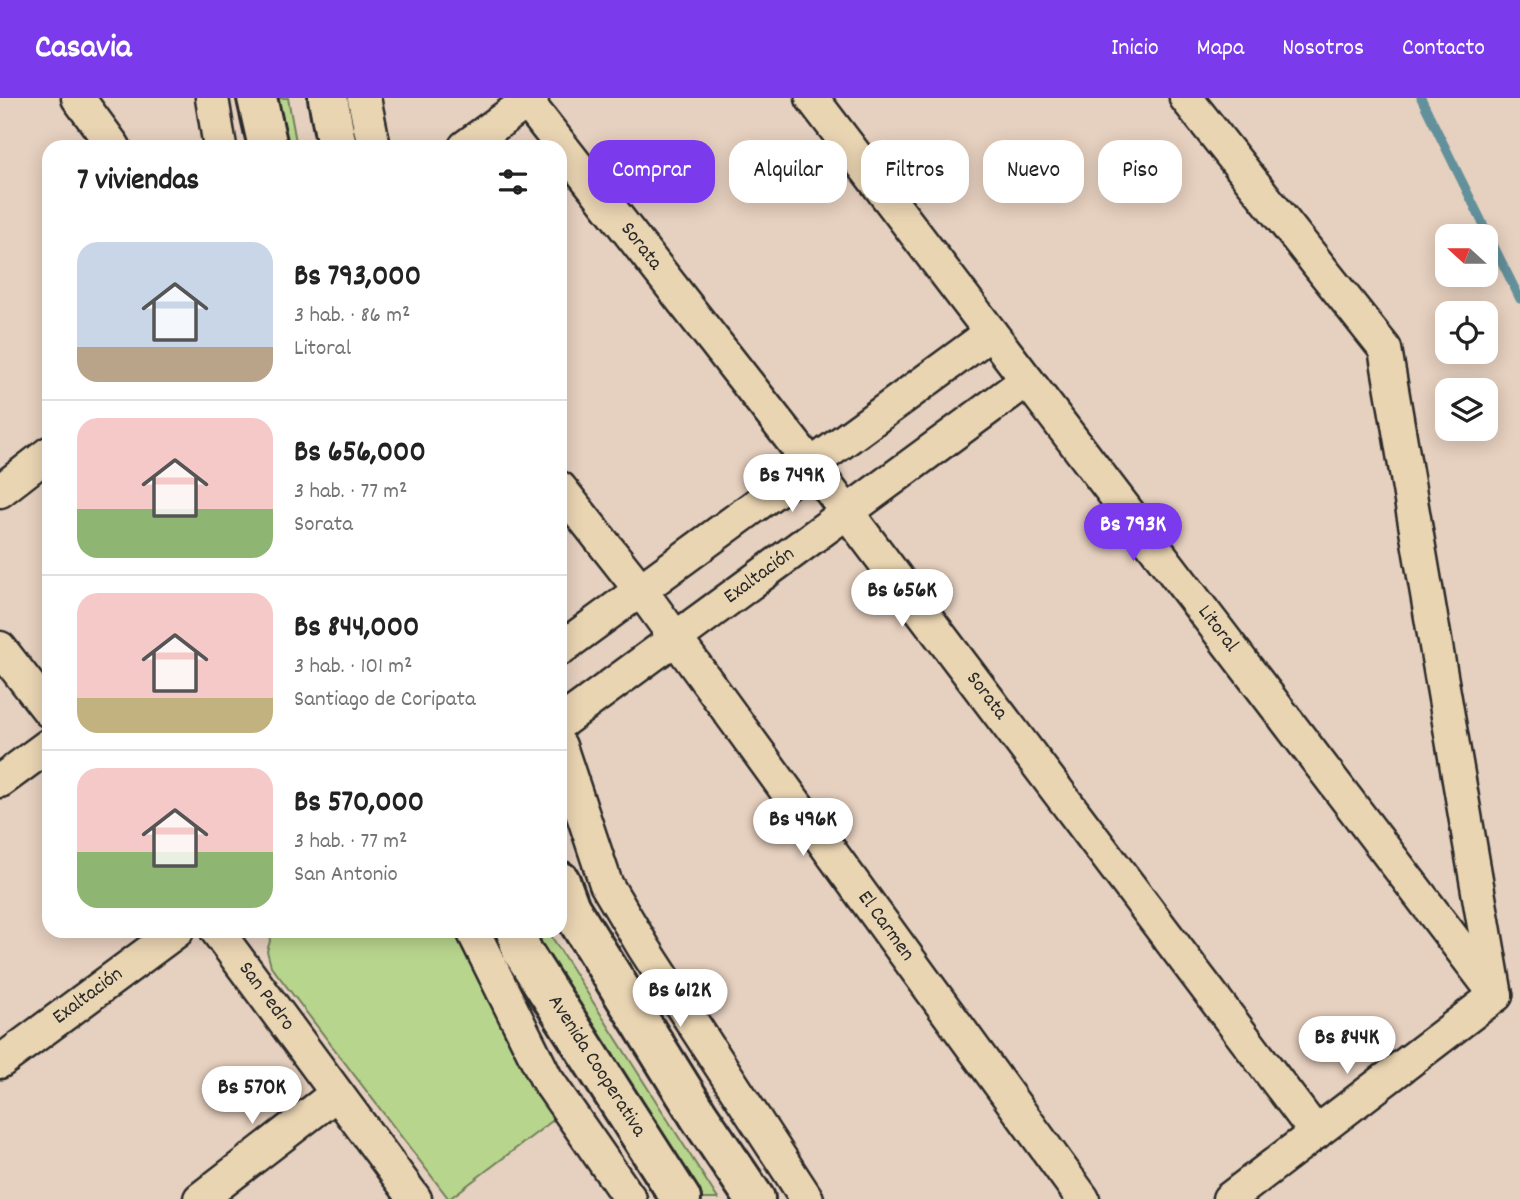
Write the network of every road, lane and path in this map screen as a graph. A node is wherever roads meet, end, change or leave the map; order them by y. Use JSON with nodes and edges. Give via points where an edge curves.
{"nodes":[{"id":1,"x":78,"y":98,"type":"edge"},
{"id":2,"x":212,"y":98,"type":"edge"},
{"id":3,"x":257,"y":98,"type":"edge"},
{"id":4,"x":328,"y":98,"type":"edge"},
{"id":5,"x":364,"y":98,"type":"edge"},
{"id":6,"x":812,"y":98,"type":"edge"},
{"id":7,"x":1186,"y":98,"type":"edge"},
{"id":8,"x":527,"y":99,"type":"edge"},
{"id":9,"x":109,"y":140,"type":"edge"},
{"id":10,"x":219,"y":140,"type":"edge"},
{"id":11,"x":266,"y":140,"type":"edge"},
{"id":12,"x":336,"y":140,"type":"edge"},
{"id":13,"x":373,"y":140,"type":"edge"},
{"id":14,"x":474,"y":140,"type":"edge"},
{"id":15,"x":559,"y":140,"type":"edge"},
{"id":16,"x":567,"y":151,"type":"edge"},
{"id":17,"x":991,"y":333,"type":"junction"},
{"id":18,"x":1027,"y":380,"type":"junction"},
{"id":19,"x":42,"y":457,"type":"edge"},
{"id":20,"x":811,"y":466,"type":"junction"},
{"id":21,"x":4,"y":479,"type":"edge"},
{"id":22,"x":567,"y":497,"type":"edge"},
{"id":23,"x":846,"y":512,"type":"junction"},
{"id":24,"x":642,"y":592,"type":"junction"},
{"id":25,"x":675,"y":637,"type":"junction"},
{"id":26,"x":567,"y":644,"type":"edge"},
{"id":27,"x":0,"y":648,"type":"edge"},
{"id":28,"x":42,"y":702,"type":"edge"},
{"id":29,"x":567,"y":718,"type":"edge"},
{"id":30,"x":42,"y":749,"type":"edge"},
{"id":31,"x":567,"y":767,"type":"edge"},
{"id":32,"x":0,"y":782,"type":"edge"},
{"id":33,"x":567,"y":900,"type":"edge"},
{"id":34,"x":168,"y":938,"type":"edge"},
{"id":35,"x":222,"y":938,"type":"edge"},
{"id":36,"x":476,"y":938,"type":"edge"},
{"id":37,"x":518,"y":938,"type":"edge"},
{"id":38,"x":1496,"y":995,"type":"junction"},
{"id":39,"x":0,"y":1062,"type":"edge"},
{"id":40,"x":336,"y":1094,"type":"junction"},
{"id":41,"x":1317,"y":1133,"type":"junction"},
{"id":42,"x":200,"y":1199,"type":"edge"},
{"id":43,"x":415,"y":1199,"type":"edge"},
{"id":44,"x":630,"y":1199,"type":"edge"},
{"id":45,"x":681,"y":1199,"type":"edge"},
{"id":46,"x":755,"y":1199,"type":"edge"},
{"id":47,"x":807,"y":1199,"type":"edge"},
{"id":48,"x":1083,"y":1199,"type":"edge"},
{"id":49,"x":1229,"y":1199,"type":"edge"}],
"edges":[{"from":1,"to":9,"type":"street"},
{"from":2,"to":10,"type":"street"},
{"from":3,"to":11,"type":"street"},
{"from":4,"to":12,"type":"street"},
{"from":5,"to":13,"type":"street"},
{"from":6,"to":17,"type":"street","name":"Litoral"},
{"from":7,"to":38,"type":"street","via":[[1385,349]]},
{"from":8,"to":14,"type":"street"},
{"from":8,"to":15,"type":"street","name":"Sorata"},
{"from":16,"to":20,"type":"street","name":"Sorata"},
{"from":17,"to":18,"type":"street","name":"Litoral"},
{"from":17,"to":20,"type":"street"},
{"from":18,"to":23,"type":"street","name":"Exaltación"},
{"from":18,"to":38,"type":"street","name":"Litoral"},
{"from":19,"to":21,"type":"street"},
{"from":20,"to":23,"type":"street","name":"Sorata"},
{"from":20,"to":24,"type":"street"},
{"from":22,"to":24,"type":"street","name":"El Carmen"},
{"from":23,"to":25,"type":"street","name":"Exaltación"},
{"from":23,"to":41,"type":"street","name":"Sorata"},
{"from":24,"to":25,"type":"street","name":"El Carmen"},
{"from":24,"to":26,"type":"street"},
{"from":25,"to":29,"type":"street","name":"Exaltación"},
{"from":25,"to":48,"type":"street","name":"El Carmen"},
{"from":27,"to":28,"type":"street"},
{"from":30,"to":32,"type":"street"},
{"from":31,"to":47,"type":"street","via":[[606,884]]},
{"from":33,"to":46,"type":"street"},
{"from":34,"to":39,"type":"street","name":"Exaltación"},
{"from":35,"to":40,"type":"street","name":"San Pedro"},
{"from":36,"to":44,"type":"street","via":[[546,1078]]},
{"from":37,"to":45,"type":"street","name":"Avenida Cooperativa","via":[[522,951]]},
{"from":38,"to":41,"type":"street"},
{"from":40,"to":42,"type":"street"},
{"from":40,"to":43,"type":"street","name":"San Pedro"},
{"from":41,"to":49,"type":"street"}]}
